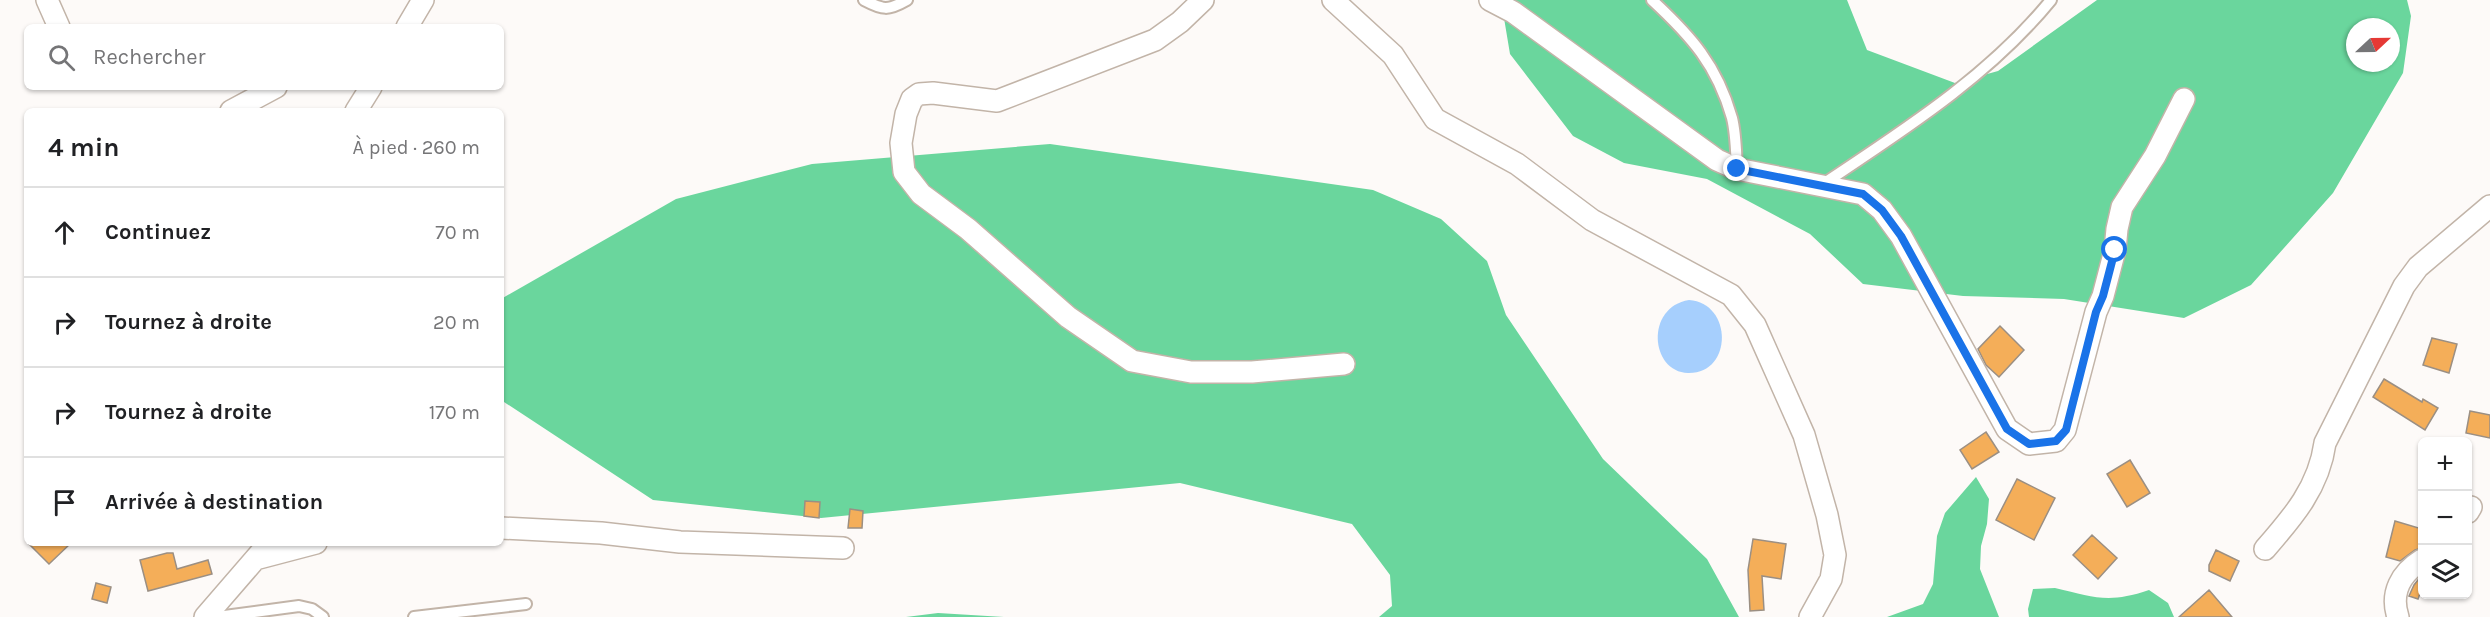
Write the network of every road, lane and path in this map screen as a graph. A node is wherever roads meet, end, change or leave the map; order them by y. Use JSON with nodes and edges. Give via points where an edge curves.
{"nodes":[{"id":1,"x":47,"y":0,"type":"edge"},
{"id":2,"x":423,"y":0,"type":"edge"},
{"id":3,"x":864,"y":0,"type":"edge"},
{"id":4,"x":907,"y":0,"type":"edge"},
{"id":5,"x":1203,"y":0,"type":"edge"},
{"id":6,"x":1333,"y":0,"type":"edge"},
{"id":7,"x":1490,"y":0,"type":"edge"},
{"id":8,"x":1652,"y":0,"type":"edge"},
{"id":9,"x":2050,"y":0,"type":"edge"},
{"id":10,"x":58,"y":24,"type":"edge"},
{"id":11,"x":409,"y":24,"type":"edge"},
{"id":12,"x":270,"y":90,"type":"edge"},
{"id":13,"x":369,"y":90,"type":"edge"},
{"id":14,"x":2184,"y":99,"type":"dead end"},
{"id":15,"x":237,"y":108,"type":"edge"},
{"id":16,"x":358,"y":108,"type":"edge"},
{"id":17,"x":1737,"y":169,"type":"junction"},
{"id":18,"x":1820,"y":186,"type":"junction"},
{"id":19,"x":2490,"y":206,"type":"edge"},
{"id":20,"x":1344,"y":364,"type":"dead end"},
{"id":21,"x":504,"y":528,"type":"edge"},
{"id":22,"x":294,"y":546,"type":"edge"},
{"id":23,"x":843,"y":548,"type":"dead end"},
{"id":24,"x":2265,"y":549,"type":"dead end"},
{"id":25,"x":264,"y":550,"type":"edge"},
{"id":26,"x":2418,"y":563,"type":"edge"},
{"id":27,"x":525,"y":604,"type":"dead end"},
{"id":28,"x":206,"y":617,"type":"edge"},
{"id":29,"x":217,"y":617,"type":"edge"},
{"id":30,"x":323,"y":617,"type":"edge"},
{"id":31,"x":414,"y":617,"type":"edge"},
{"id":32,"x":1810,"y":617,"type":"edge"},
{"id":33,"x":2398,"y":617,"type":"edge"}],
"edges":[{"from":1,"to":10,"type":"street"},
{"from":2,"to":11,"type":"street"},
{"from":3,"to":4,"type":"lane","via":[[891,9]]},
{"from":5,"to":20,"type":"street","via":[[1155,40],[997,101],[919,94],[912,99],[906,114],[901,143],[904,172],[921,194],[968,229],[1068,317],[1132,361],[1191,372],[1252,372]]},
{"from":6,"to":32,"type":"street","via":[[1393,55],[1435,119],[1516,165],[1592,220],[1731,295],[1755,325],[1804,435],[1835,555],[1831,579]]},
{"from":7,"to":17,"type":"street","via":[[1513,12],[1717,160]]},
{"from":8,"to":17,"type":"lane","via":[[1688,33],[1716,75],[1732,119]]},
{"from":9,"to":18,"type":"lane","via":[[2003,52],[1942,101]]},
{"from":12,"to":15,"type":"street"},
{"from":13,"to":16,"type":"street"},
{"from":14,"to":18,"type":"street","via":[[2156,156],[2122,207],[2115,250],[2066,430],[2056,441],[2029,444],[2007,429],[1901,236],[1882,210],[1863,194]]},
{"from":17,"to":18,"type":"street"},
{"from":19,"to":24,"type":"street","via":[[2418,267],[2404,286],[2325,443],[2312,489]]},
{"from":21,"to":23,"type":"street","via":[[680,542]]},
{"from":22,"to":25,"type":"street"},
{"from":25,"to":28,"type":"street"},
{"from":26,"to":33,"type":"street","via":[[2396,591]]},
{"from":27,"to":31,"type":"lane"},
{"from":29,"to":30,"type":"lane","via":[[299,606]]}]}
